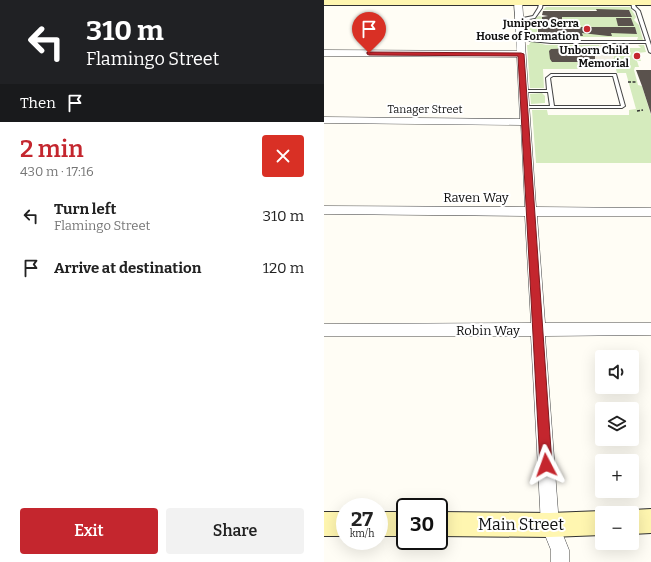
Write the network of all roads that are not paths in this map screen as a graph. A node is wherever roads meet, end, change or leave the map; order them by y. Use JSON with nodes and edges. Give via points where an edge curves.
{"nodes":[{"id":1,"x":518,"y":1,"type":"edge"},
{"id":2,"x":324,"y":2,"type":"edge"},
{"id":3,"x":541,"y":2,"type":"junction"},
{"id":4,"x":632,"y":2,"type":"junction"},
{"id":5,"x":651,"y":2,"type":"edge"},
{"id":6,"x":519,"y":20,"type":"junction"},
{"id":7,"x":520,"y":39,"type":"junction"},
{"id":8,"x":648,"y":42,"type":"junction"},
{"id":9,"x":651,"y":52,"type":"edge"},
{"id":10,"x":324,"y":53,"type":"edge"},
{"id":11,"x":521,"y":54,"type":"junction"},
{"id":12,"x":523,"y":91,"type":"junction"},
{"id":13,"x":550,"y":91,"type":"junction"},
{"id":14,"x":524,"y":107,"type":"junction"},
{"id":15,"x":552,"y":107,"type":"junction"},
{"id":16,"x":324,"y":120,"type":"edge"},
{"id":17,"x":525,"y":122,"type":"junction"},
{"id":18,"x":324,"y":210,"type":"edge"},
{"id":19,"x":530,"y":211,"type":"junction"},
{"id":20,"x":651,"y":212,"type":"edge"},
{"id":21,"x":324,"y":330,"type":"edge"},
{"id":22,"x":537,"y":330,"type":"junction"},
{"id":23,"x":651,"y":330,"type":"edge"},
{"id":24,"x":651,"y":521,"type":"edge"},
{"id":25,"x":639,"y":522,"type":"edge"},
{"id":26,"x":595,"y":523,"type":"edge"},
{"id":27,"x":324,"y":524,"type":"edge"},
{"id":28,"x":336,"y":524,"type":"edge"},
{"id":29,"x":448,"y":524,"type":"edge"},
{"id":30,"x":550,"y":525,"type":"junction"},
{"id":31,"x":560,"y":562,"type":"edge"}],
"edges":[{"from":1,"to":2,"type":"street"},
{"from":1,"to":3,"type":"street"},
{"from":1,"to":6,"type":"street"},
{"from":3,"to":4,"type":"street"},
{"from":3,"to":6,"type":"lane","via":[[534,17]]},
{"from":4,"to":5,"type":"street"},
{"from":4,"to":8,"type":"lane"},
{"from":6,"to":7,"type":"street"},
{"from":7,"to":8,"type":"lane","via":[[552,42]]},
{"from":7,"to":11,"type":"street"},
{"from":8,"to":9,"type":"lane"},
{"from":10,"to":11,"type":"street"},
{"from":11,"to":12,"type":"street"},
{"from":12,"to":13,"type":"lane"},
{"from":12,"to":14,"type":"street"},
{"from":13,"to":15,"type":"lane"},
{"from":13,"to":15,"type":"lane","via":[[548,78],[552,75],[615,75],[623,106]]},
{"from":14,"to":15,"type":"lane"},
{"from":14,"to":17,"type":"street"},
{"from":16,"to":17,"type":"street","name":"Tanager Street"},
{"from":17,"to":19,"type":"street"},
{"from":18,"to":19,"type":"street","name":"Raven Way"},
{"from":19,"to":20,"type":"street","name":"Raven Way"},
{"from":19,"to":22,"type":"street"},
{"from":21,"to":22,"type":"street","name":"Robin Way"},
{"from":22,"to":23,"type":"street","name":"Robin Way"},
{"from":22,"to":30,"type":"street"},
{"from":24,"to":25,"type":"street"},
{"from":26,"to":30,"type":"street","name":"Main Street"},
{"from":27,"to":28,"type":"street"},
{"from":29,"to":30,"type":"street","name":"Main Street"},
{"from":30,"to":31,"type":"street","via":[[560,550]]}]}
